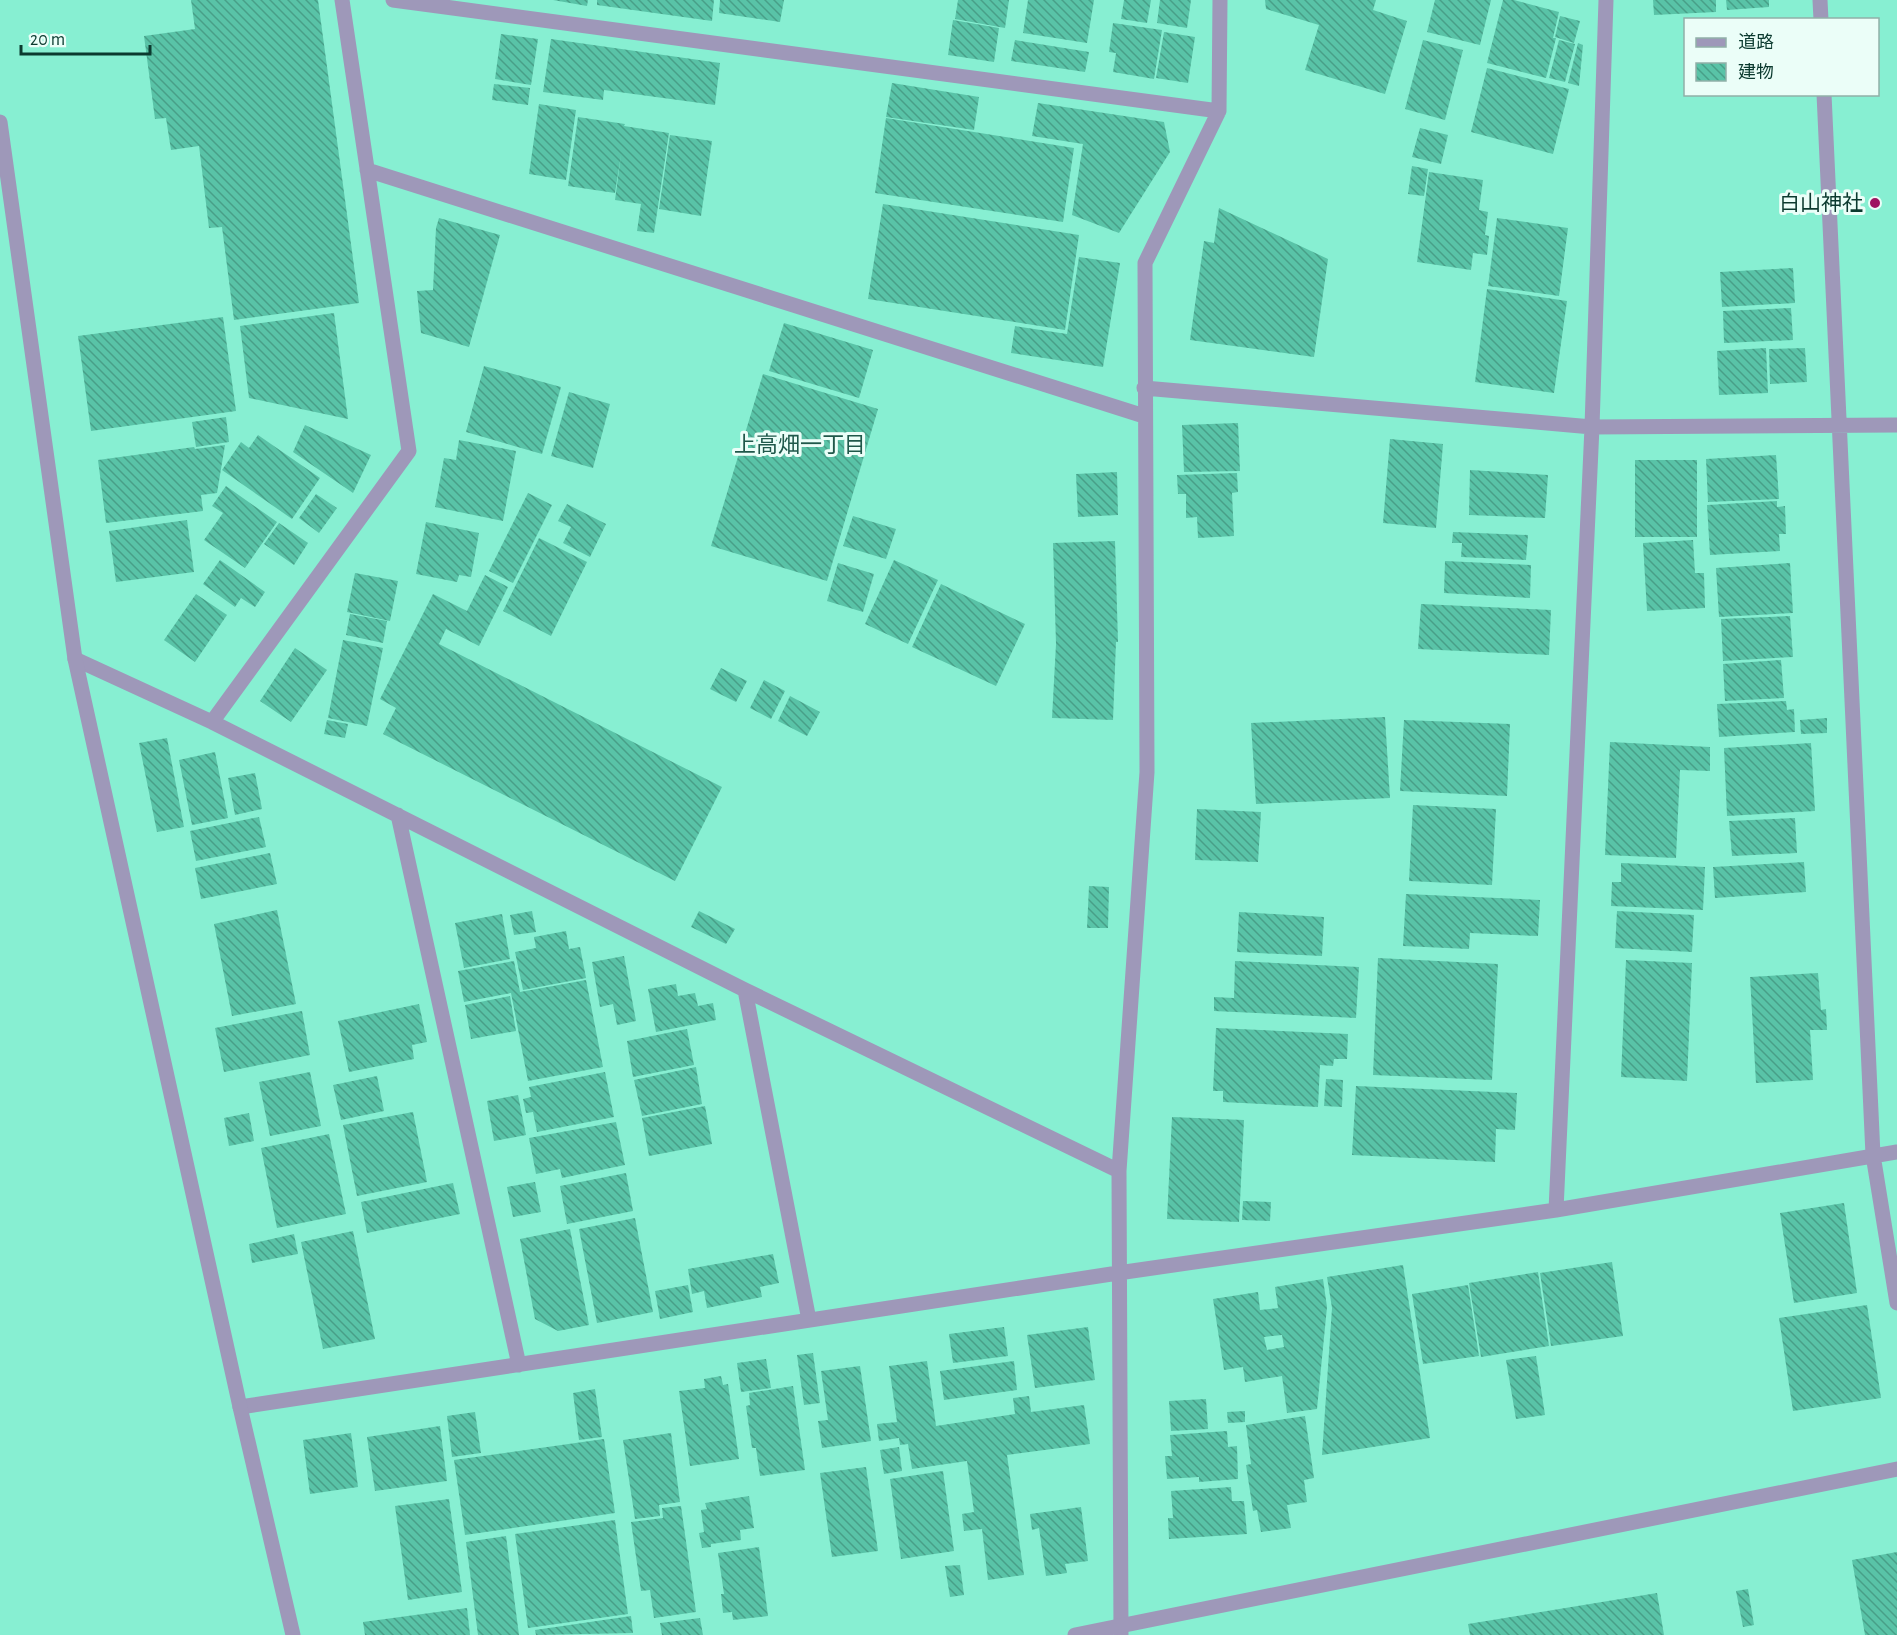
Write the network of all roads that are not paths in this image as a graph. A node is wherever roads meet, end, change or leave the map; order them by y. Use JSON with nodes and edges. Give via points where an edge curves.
{"nodes":[{"id":1,"x":342,"y":0,"type":"edge"},
{"id":2,"x":393,"y":0,"type":"edge"},
{"id":3,"x":1220,"y":0,"type":"edge"},
{"id":4,"x":1606,"y":0,"type":"edge"},
{"id":5,"x":1820,"y":0,"type":"edge"},
{"id":6,"x":1821,"y":18,"type":"edge"},
{"id":7,"x":1824,"y":96,"type":"edge"},
{"id":8,"x":1219,"y":111,"type":"junction"},
{"id":9,"x":0,"y":122,"type":"edge"},
{"id":10,"x":367,"y":170,"type":"junction"},
{"id":11,"x":1144,"y":388,"type":"junction"},
{"id":12,"x":1144,"y":416,"type":"junction"},
{"id":13,"x":1840,"y":425,"type":"junction"},
{"id":14,"x":1897,"y":425,"type":"edge"},
{"id":15,"x":1592,"y":427,"type":"junction"},
{"id":16,"x":75,"y":659,"type":"junction"},
{"id":17,"x":212,"y":722,"type":"junction"},
{"id":18,"x":398,"y":815,"type":"junction"},
{"id":19,"x":745,"y":990,"type":"junction"},
{"id":20,"x":1897,"y":1152,"type":"edge"},
{"id":21,"x":1873,"y":1155,"type":"junction"},
{"id":22,"x":1119,"y":1171,"type":"junction"},
{"id":23,"x":1556,"y":1210,"type":"junction"},
{"id":24,"x":1118,"y":1273,"type":"junction"},
{"id":25,"x":1897,"y":1303,"type":"edge"},
{"id":26,"x":809,"y":1320,"type":"junction"},
{"id":27,"x":519,"y":1365,"type":"junction"},
{"id":28,"x":240,"y":1407,"type":"junction"},
{"id":29,"x":1897,"y":1469,"type":"edge"},
{"id":30,"x":1121,"y":1631,"type":"edge"},
{"id":31,"x":293,"y":1635,"type":"edge"},
{"id":32,"x":1076,"y":1635,"type":"edge"}],
"edges":[{"from":1,"to":10,"type":"street"},
{"from":2,"to":8,"type":"street"},
{"from":3,"to":8,"type":"street"},
{"from":4,"to":15,"type":"street"},
{"from":5,"to":6,"type":"street"},
{"from":7,"to":13,"type":"street"},
{"from":8,"to":11,"type":"street","via":[[1145,263]]},
{"from":9,"to":16,"type":"street"},
{"from":10,"to":12,"type":"street"},
{"from":10,"to":17,"type":"street","via":[[409,451]]},
{"from":11,"to":12,"type":"street"},
{"from":11,"to":15,"type":"street"},
{"from":12,"to":22,"type":"street","via":[[1147,772]]},
{"from":13,"to":14,"type":"street"},
{"from":13,"to":15,"type":"street"},
{"from":13,"to":21,"type":"street"},
{"from":15,"to":23,"type":"street"},
{"from":16,"to":17,"type":"street"},
{"from":16,"to":28,"type":"street"},
{"from":17,"to":18,"type":"street"},
{"from":18,"to":19,"type":"street"},
{"from":18,"to":27,"type":"street"},
{"from":19,"to":22,"type":"street"},
{"from":19,"to":26,"type":"street"},
{"from":20,"to":21,"type":"street"},
{"from":21,"to":23,"type":"street"},
{"from":21,"to":25,"type":"street"},
{"from":22,"to":24,"type":"street"},
{"from":23,"to":24,"type":"street"},
{"from":24,"to":26,"type":"street"},
{"from":24,"to":30,"type":"street"},
{"from":26,"to":27,"type":"street"},
{"from":27,"to":28,"type":"street"},
{"from":28,"to":31,"type":"street"},
{"from":29,"to":30,"type":"street"},
{"from":30,"to":32,"type":"street"}]}
